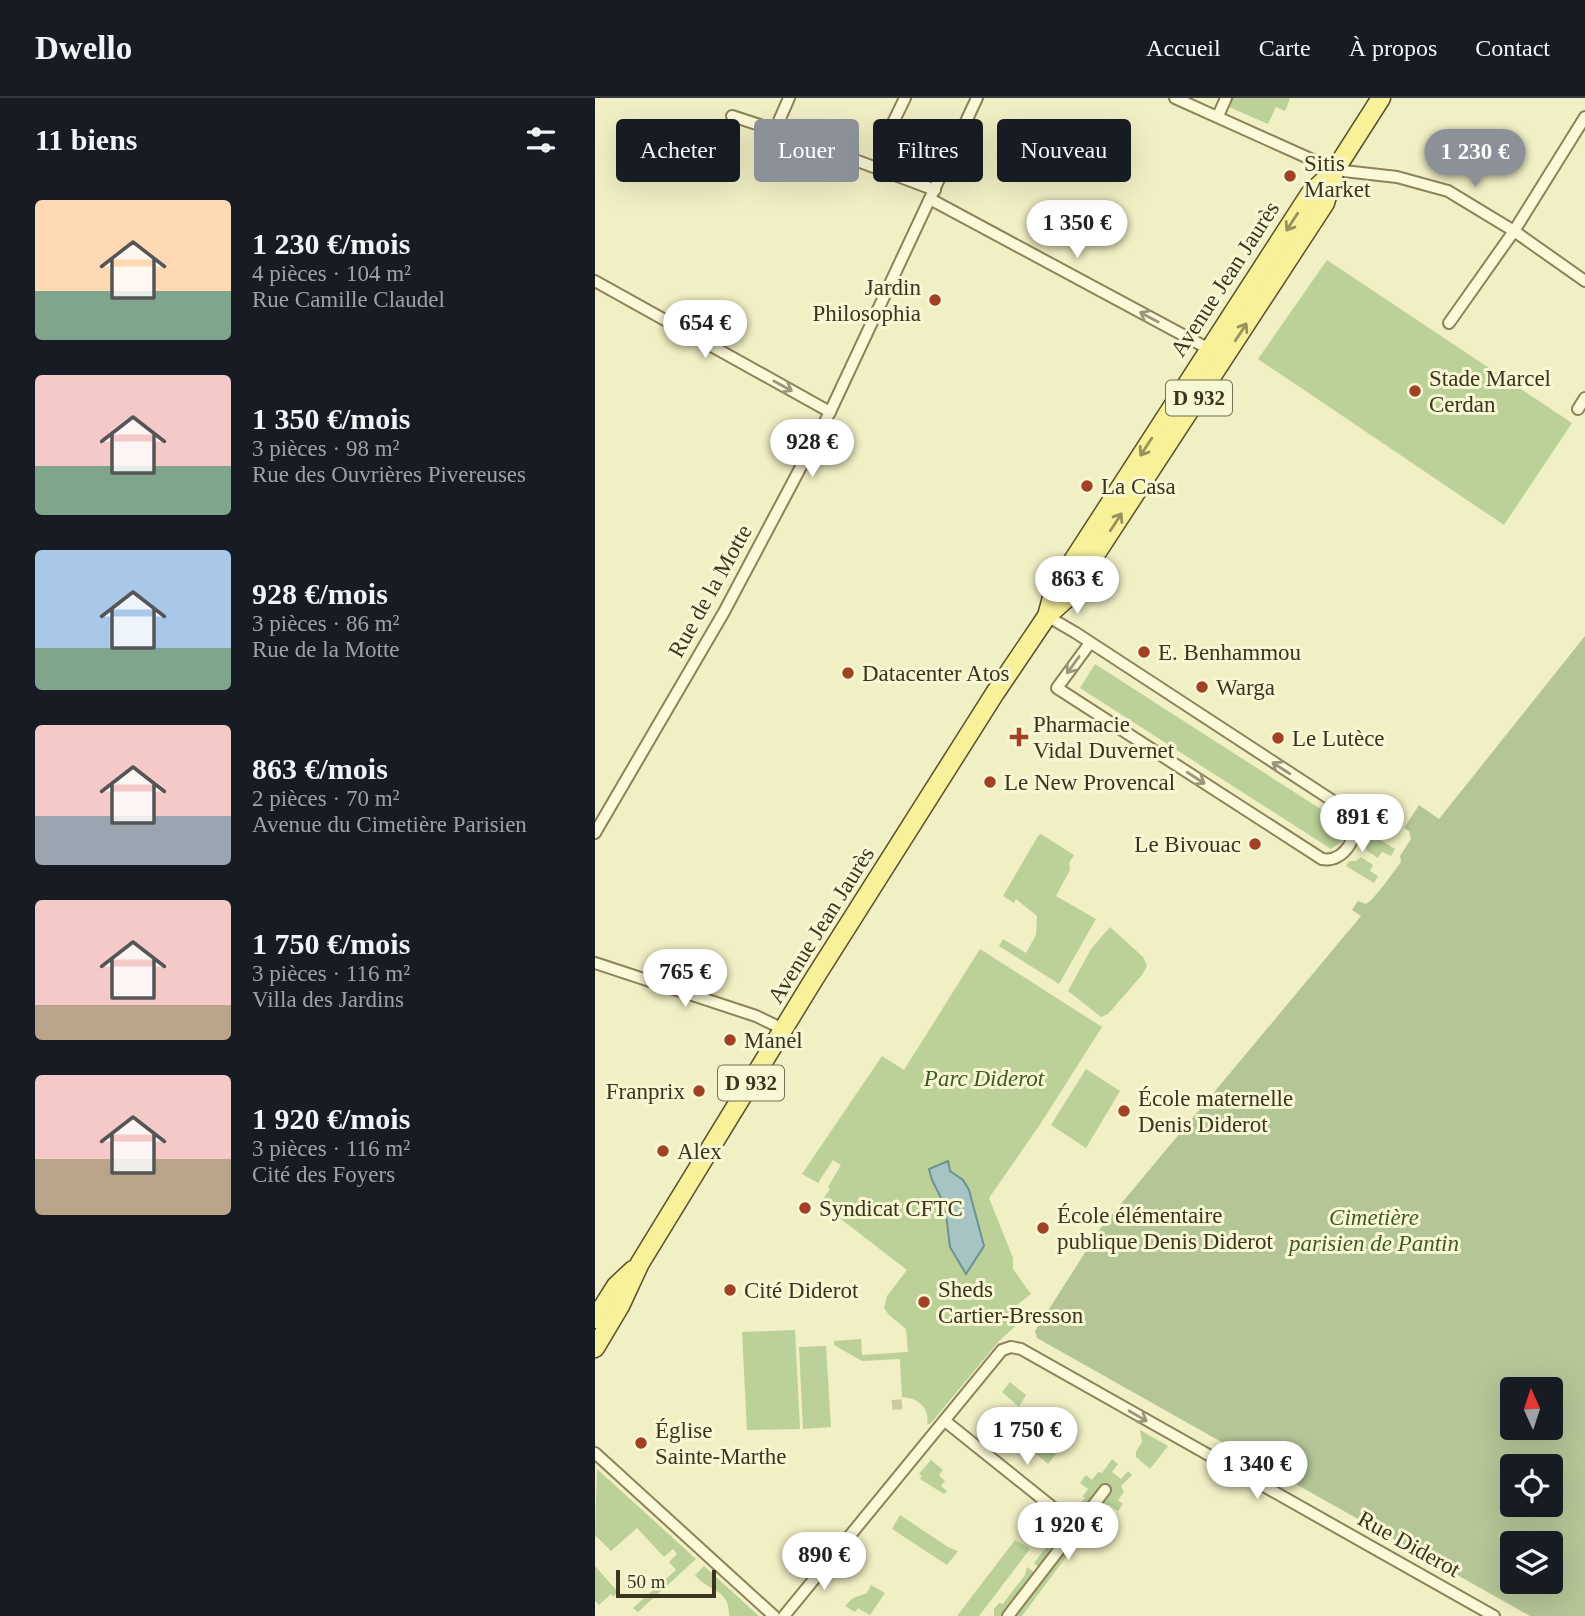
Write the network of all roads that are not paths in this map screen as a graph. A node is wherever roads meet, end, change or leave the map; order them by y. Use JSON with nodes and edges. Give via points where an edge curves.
{"nodes":[{"id":1,"x":789,"y":98,"type":"edge"},
{"id":2,"x":905,"y":98,"type":"edge"},
{"id":3,"x":977,"y":98,"type":"edge"},
{"id":4,"x":1175,"y":98,"type":"edge"},
{"id":5,"x":1226,"y":98,"type":"edge"},
{"id":6,"x":1381,"y":98,"type":"edge"},
{"id":7,"x":732,"y":116,"type":"dead end"},
{"id":8,"x":1218,"y":116,"type":"junction"},
{"id":9,"x":1585,"y":117,"type":"edge"},
{"id":10,"x":780,"y":119,"type":"edge"},
{"id":11,"x":895,"y":119,"type":"edge"},
{"id":12,"x":754,"y":123,"type":"edge"},
{"id":13,"x":859,"y":165,"type":"edge"},
{"id":14,"x":1335,"y":170,"type":"junction"},
{"id":15,"x":932,"y":195,"type":"junction"},
{"id":16,"x":1514,"y":231,"type":"junction"},
{"id":17,"x":595,"y":281,"type":"edge"},
{"id":18,"x":1585,"y":281,"type":"edge"},
{"id":19,"x":1450,"y":323,"type":"dead end"},
{"id":20,"x":1209,"y":349,"type":"junction"},
{"id":21,"x":1193,"y":389,"type":"junction"},
{"id":22,"x":1585,"y":398,"type":"edge"},
{"id":23,"x":1578,"y":409,"type":"dead end"},
{"id":24,"x":830,"y":412,"type":"junction"},
{"id":25,"x":1047,"y":616,"type":"junction"},
{"id":26,"x":1090,"y":643,"type":"junction"},
{"id":27,"x":595,"y":833,"type":"edge"},
{"id":28,"x":595,"y":963,"type":"edge"},
{"id":29,"x":785,"y":1030,"type":"junction"},
{"id":30,"x":641,"y":1263,"type":"junction"},
{"id":31,"x":595,"y":1319,"type":"edge"},
{"id":32,"x":595,"y":1348,"type":"edge"},
{"id":33,"x":945,"y":1421,"type":"junction"},
{"id":34,"x":595,"y":1453,"type":"edge"},
{"id":35,"x":1105,"y":1490,"type":"dead end"},
{"id":36,"x":1076,"y":1527,"type":"junction"},
{"id":37,"x":1091,"y":1538,"type":"dead end"},
{"id":38,"x":787,"y":1615,"type":"edge"},
{"id":39,"x":774,"y":1616,"type":"edge"},
{"id":40,"x":1008,"y":1616,"type":"edge"},
{"id":41,"x":1494,"y":1616,"type":"edge"}],
"edges":[{"from":1,"to":10,"type":"street"},
{"from":2,"to":11,"type":"street"},
{"from":3,"to":15,"type":"street","name":"Rue de la Motte"},
{"from":4,"to":8,"type":"street"},
{"from":5,"to":8,"type":"street"},
{"from":6,"to":14,"type":"main road","name":"Avenue Jean Jaurès","number":"D 932"},
{"from":7,"to":12,"type":"street"},
{"from":8,"to":14,"type":"street"},
{"from":9,"to":16,"type":"street"},
{"from":13,"to":15,"type":"street"},
{"from":14,"to":16,"type":"street","via":[[1397,177],[1448,191]]},
{"from":14,"to":20,"type":"main road","name":"Avenue Jean Jaurès","number":"D 932","one_way":true,"via":[[1310,194]]},
{"from":21,"to":14,"type":"main road","name":"Avenue Jean Jaurès","number":"D 932","one_way":true,"via":[[1325,203]]},
{"from":20,"to":15,"type":"street","one_way":true},
{"from":15,"to":24,"type":"street","name":"Rue de la Motte"},
{"from":16,"to":18,"type":"street"},
{"from":16,"to":19,"type":"street"},
{"from":17,"to":24,"type":"street","one_way":true},
{"from":20,"to":21,"type":"main road","name":"Avenue Jean Jaurès","number":"D 932"},
{"from":21,"to":25,"type":"main road","name":"Avenue Jean Jaurès","number":"D 932","via":[[1054,590]]},
{"from":22,"to":23,"type":"street"},
{"from":24,"to":27,"type":"street","name":"Rue de la Motte","via":[[724,612]]},
{"from":25,"to":26,"type":"street"},
{"from":25,"to":29,"type":"main road","name":"Avenue Jean Jaurès","number":"D 932"},
{"from":26,"to":26,"type":"street","one_way":true,"via":[[1057,688],[1322,859],[1334,859],[1346,849],[1354,834],[1353,814]]},
{"from":28,"to":29,"type":"street","via":[[756,1016]]},
{"from":29,"to":30,"type":"main road","name":"Avenue Jean Jaurès","number":"D 932"},
{"from":30,"to":31,"type":"main road","name":"Avenue Jean Jaurès","number":"D 932","via":[[616,1286]]},
{"from":30,"to":32,"type":"main road","name":"Avenue Jean Jaurès","number":"D 932"},
{"from":33,"to":36,"type":"street"},
{"from":33,"to":38,"type":"street"},
{"from":33,"to":41,"type":"street","name":"Rue Diderot","one_way":true,"via":[[1002,1350],[1021,1349]]},
{"from":34,"to":39,"type":"street"},
{"from":35,"to":36,"type":"street"},
{"from":36,"to":37,"type":"street"},
{"from":36,"to":40,"type":"street"}]}
